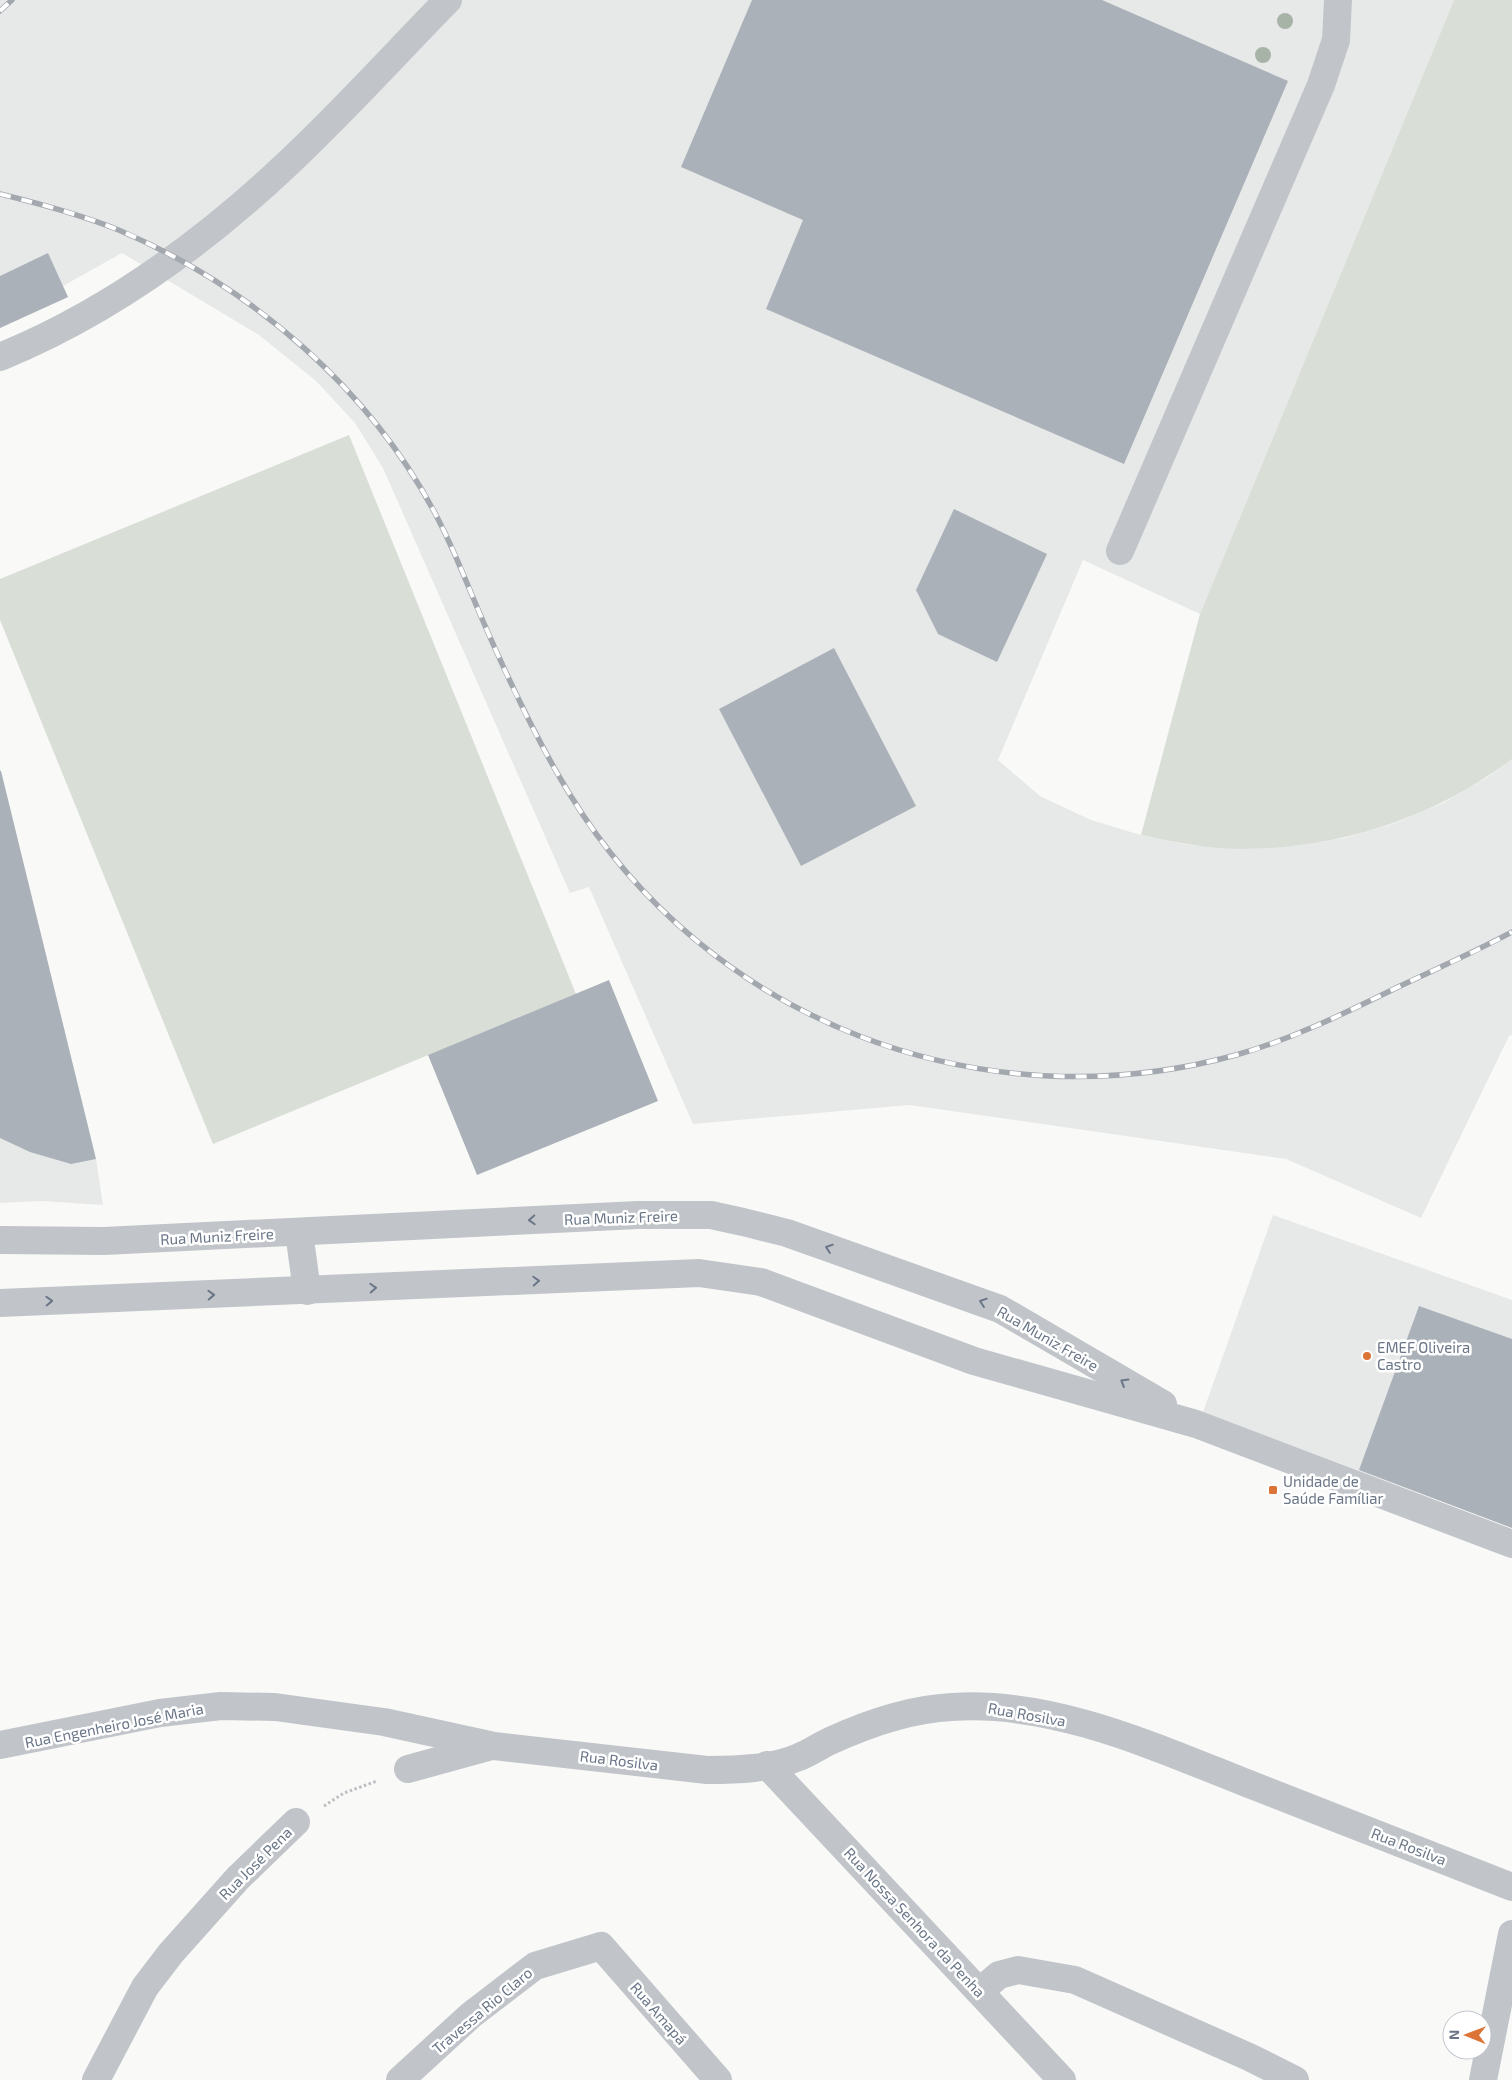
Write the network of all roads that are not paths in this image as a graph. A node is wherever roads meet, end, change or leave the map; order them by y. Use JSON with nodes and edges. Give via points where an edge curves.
{"nodes":[{"id":1,"x":448,"y":0,"type":"edge"},
{"id":2,"x":1338,"y":0,"type":"edge"},
{"id":3,"x":0,"y":357,"type":"edge"},
{"id":4,"x":1120,"y":551,"type":"dead end"},
{"id":5,"x":299,"y":1232,"type":"junction"},
{"id":6,"x":0,"y":1240,"type":"edge"},
{"id":7,"x":307,"y":1290,"type":"junction"},
{"id":8,"x":0,"y":1303,"type":"edge"},
{"id":9,"x":1196,"y":1424,"type":"junction"},
{"id":10,"x":1512,"y":1544,"type":"edge"},
{"id":11,"x":0,"y":1745,"type":"edge"},
{"id":12,"x":494,"y":1746,"type":"junction"},
{"id":13,"x":766,"y":1765,"type":"junction"},
{"id":14,"x":408,"y":1769,"type":"road end"},
{"id":15,"x":296,"y":1822,"type":"road end"},
{"id":16,"x":1512,"y":1887,"type":"edge"},
{"id":17,"x":1512,"y":1934,"type":"edge"},
{"id":18,"x":600,"y":1946,"type":"joint"},
{"id":19,"x":980,"y":1991,"type":"junction"},
{"id":20,"x":96,"y":2080,"type":"edge"},
{"id":21,"x":400,"y":2080,"type":"edge"},
{"id":22,"x":718,"y":2080,"type":"edge"},
{"id":23,"x":1062,"y":2080,"type":"edge"},
{"id":24,"x":1295,"y":2080,"type":"edge"},
{"id":25,"x":1483,"y":2080,"type":"edge"}],
"edges":[{"from":1,"to":3,"type":"street","via":[[285,167],[222,220],[127,290],[36,342]]},
{"from":2,"to":4,"type":"street","via":[[1336,40],[1321,85]]},
{"from":5,"to":6,"type":"street","name":"Rua Muniz Freire","via":[[104,1241]]},
{"from":5,"to":7,"type":"street"},
{"from":9,"to":5,"type":"street","name":"Rua Muniz Freire","one_way":true,"via":[[1000,1308],[787,1233],[711,1215],[638,1215]]},
{"from":8,"to":7,"type":"street","name":"Rua Muniz Freire","one_way":true},
{"from":7,"to":9,"type":"street","name":"Rua Muniz Freire","one_way":true,"via":[[699,1273],[727,1276],[761,1282],[974,1361]]},
{"from":9,"to":10,"type":"street","name":"Rua Muniz Freire"},
{"from":11,"to":12,"type":"street","name":"Rua Engenheiro José Maria","via":[[160,1714],[221,1706],[330,1713]]},
{"from":12,"to":13,"type":"street","name":"Rua Rosilva","via":[[707,1770],[741,1770]]},
{"from":12,"to":14,"type":"street"},
{"from":13,"to":16,"type":"street","name":"Rua Rosilva","via":[[798,1758],[873,1724],[908,1714],[950,1707],[991,1706],[1041,1713],[1157,1748]]},
{"from":13,"to":19,"type":"street","name":"Rua Nossa Senhora da Penha"},
{"from":15,"to":20,"type":"street","name":"Rua José Pena","via":[[244,1872],[171,1953],[145,1987]]},
{"from":17,"to":25,"type":"street"},
{"from":18,"to":21,"type":"street","name":"Travessa Rio Claro","via":[[535,1966],[479,2009]]},
{"from":18,"to":22,"type":"street","name":"Rua Amapá"},
{"from":19,"to":23,"type":"street","name":"Rua Nossa Senhora da Penha"},
{"from":19,"to":24,"type":"street","via":[[999,1975],[1018,1970],[1075,1980]]}]}
